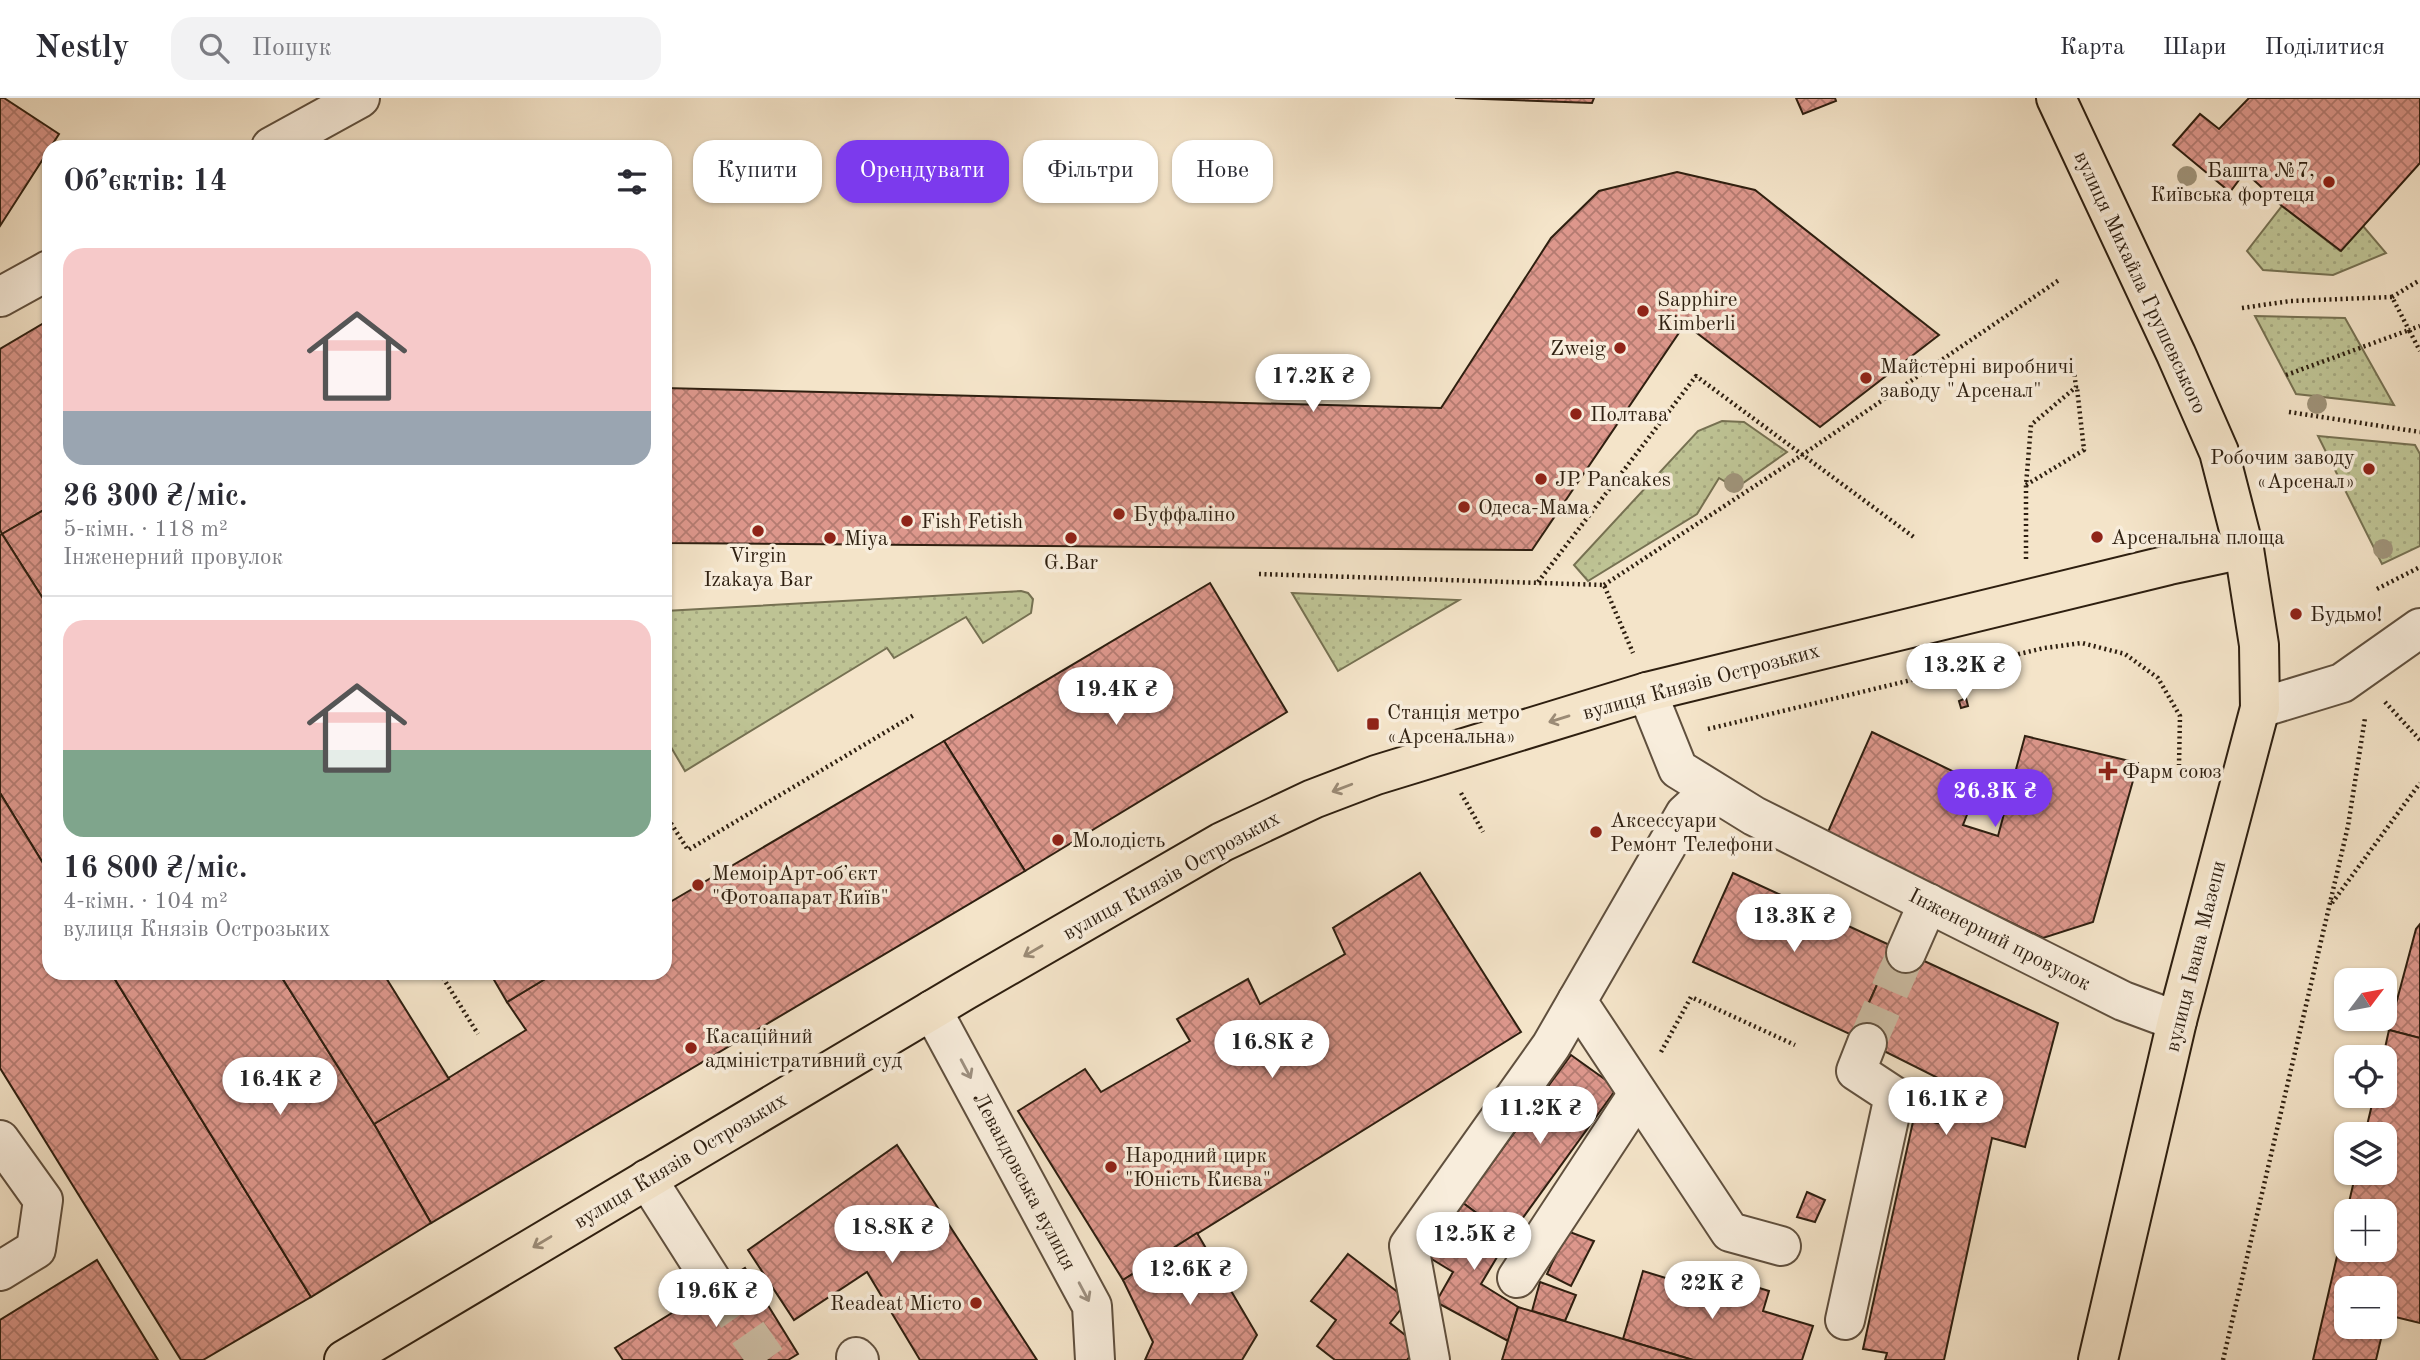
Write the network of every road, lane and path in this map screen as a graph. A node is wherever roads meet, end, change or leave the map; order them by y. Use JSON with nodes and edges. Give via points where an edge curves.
{"nodes":[{"id":1,"x":360,"y":98,"type":"edge"},
{"id":2,"x":2056,"y":98,"type":"edge"},
{"id":3,"x":284,"y":140,"type":"edge"},
{"id":4,"x":42,"y":274,"type":"edge"},
{"id":5,"x":2059,"y":280,"type":"dead end"},
{"id":6,"x":2420,"y":280,"type":"edge"},
{"id":7,"x":0,"y":297,"type":"edge"},
{"id":8,"x":2392,"y":297,"type":"junction"},
{"id":9,"x":2242,"y":308,"type":"dead end"},
{"id":10,"x":2420,"y":326,"type":"edge"},
{"id":11,"x":2409,"y":330,"type":"junction"},
{"id":12,"x":2420,"y":351,"type":"edge"},
{"id":13,"x":2074,"y":371,"type":"dead end"},
{"id":14,"x":2286,"y":375,"type":"dead end"},
{"id":15,"x":2077,"y":387,"type":"junction"},
{"id":16,"x":2289,"y":412,"type":"dead end"},
{"id":17,"x":2420,"y":432,"type":"edge"},
{"id":18,"x":1802,"y":455,"type":"junction"},
{"id":19,"x":1915,"y":538,"type":"dead end"},
{"id":20,"x":2244,"y":549,"type":"junction"},
{"id":21,"x":2418,"y":568,"type":"edge"},
{"id":22,"x":1259,"y":574,"type":"dead end"},
{"id":23,"x":2420,"y":574,"type":"edge"},
{"id":24,"x":1538,"y":582,"type":"junction"},
{"id":25,"x":1604,"y":585,"type":"junction"},
{"id":26,"x":2377,"y":589,"type":"dead end"},
{"id":27,"x":2420,"y":628,"type":"edge"},
{"id":28,"x":2359,"y":673,"type":"junction"},
{"id":29,"x":1647,"y":692,"type":"junction"},
{"id":30,"x":2260,"y":708,"type":"junction"},
{"id":31,"x":914,"y":715,"type":"dead end"},
{"id":32,"x":1696,"y":731,"type":"dead end"},
{"id":33,"x":2420,"y":740,"type":"edge"},
{"id":34,"x":2179,"y":765,"type":"dead end"},
{"id":35,"x":2420,"y":783,"type":"edge"},
{"id":36,"x":1460,"y":791,"type":"dead end"},
{"id":37,"x":1710,"y":791,"type":"junction"},
{"id":38,"x":672,"y":825,"type":"edge"},
{"id":39,"x":1483,"y":832,"type":"dead end"},
{"id":40,"x":1928,"y":903,"type":"junction"},
{"id":41,"x":2329,"y":907,"type":"junction"},
{"id":42,"x":1906,"y":953,"type":"tunnel mouth"},
{"id":43,"x":444,"y":980,"type":"edge"},
{"id":44,"x":1577,"y":1001,"type":"junction"},
{"id":45,"x":932,"y":1010,"type":"junction"},
{"id":46,"x":2177,"y":1021,"type":"junction"},
{"id":47,"x":478,"y":1034,"type":"dead end"},
{"id":48,"x":1867,"y":1043,"type":"tunnel mouth"},
{"id":49,"x":1795,"y":1045,"type":"dead end"},
{"id":50,"x":1638,"y":1094,"type":"junction"},
{"id":51,"x":0,"y":1140,"type":"edge"},
{"id":52,"x":647,"y":1179,"type":"junction"},
{"id":53,"x":1780,"y":1247,"type":"dead end"},
{"id":54,"x":0,"y":1271,"type":"edge"},
{"id":55,"x":1517,"y":1278,"type":"dead end"},
{"id":56,"x":715,"y":1286,"type":"tunnel mouth"},
{"id":57,"x":1845,"y":1320,"type":"dead end"},
{"id":58,"x":344,"y":1360,"type":"edge"},
{"id":59,"x":1095,"y":1360,"type":"edge"},
{"id":60,"x":1430,"y":1360,"type":"edge"},
{"id":61,"x":2098,"y":1360,"type":"edge"},
{"id":62,"x":2223,"y":1360,"type":"edge"}],
"edges":[{"from":1,"to":3,"type":"street"},
{"from":2,"to":20,"type":"main road","name":"вулиця Михайла Грушевського","via":[[2219,452]]},
{"from":4,"to":7,"type":"street"},
{"from":5,"to":18,"type":"path"},
{"from":6,"to":8,"type":"path"},
{"from":8,"to":9,"type":"path"},
{"from":8,"to":11,"type":"path"},
{"from":10,"to":11,"type":"path"},
{"from":11,"to":12,"type":"path"},
{"from":11,"to":14,"type":"path"},
{"from":13,"to":15,"type":"path"},
{"from":15,"to":15,"type":"path","via":[[2084,450],[2026,485],[2031,425]]},
{"from":16,"to":17,"type":"path"},
{"from":18,"to":19,"type":"path"},
{"from":18,"to":24,"type":"path","via":[[1696,376]]},
{"from":18,"to":25,"type":"path"},
{"from":20,"to":29,"type":"main road","name":"вулиця Князів Острозьких"},
{"from":20,"to":30,"type":"main road","name":"вулиця Івана Мазепи","via":[[2259,645]]},
{"from":21,"to":23,"type":"path"},
{"from":21,"to":26,"type":"path"},
{"from":22,"to":24,"type":"path"},
{"from":24,"to":25,"type":"path"},
{"from":25,"to":29,"type":"path"},
{"from":27,"to":28,"type":"street"},
{"from":28,"to":30,"type":"street","via":[[2342,684]]},
{"from":28,"to":33,"type":"path"},
{"from":28,"to":41,"type":"path","via":[[2366,712],[2348,826]]},
{"from":29,"to":37,"type":"street","name":"Інженерний провулок","via":[[1678,769]]},
{"from":29,"to":45,"type":"main road","name":"вулиця Князів Острозьких","one_way":true,"via":[[1385,772],[1313,799],[1222,842]]},
{"from":30,"to":46,"type":"main road","name":"вулиця Івана Мазепи"},
{"from":31,"to":38,"type":"path","via":[[688,850]]},
{"from":32,"to":34,"type":"path","via":[[2044,648],[2082,643],[2125,654],[2158,678],[2180,716]]},
{"from":35,"to":41,"type":"path"},
{"from":36,"to":39,"type":"path"},
{"from":37,"to":40,"type":"street","name":"Інженерний провулок"},
{"from":37,"to":44,"type":"street","via":[[1685,814]]},
{"from":40,"to":42,"type":"street"},
{"from":40,"to":46,"type":"street","name":"Інженерний провулок","via":[[2123,1001]]},
{"from":41,"to":62,"type":"path"},
{"from":43,"to":47,"type":"path"},
{"from":44,"to":50,"type":"street"},
{"from":44,"to":60,"type":"street","via":[[1551,1046],[1409,1246]]},
{"from":45,"to":52,"type":"main road","name":"вулиця Князів Острозьких"},
{"from":45,"to":59,"type":"street","name":"Левандовська вулиця","one_way":true,"via":[[1092,1306]]},
{"from":46,"to":61,"type":"main road","name":"вулиця Івана Мазепи"},
{"from":48,"to":57,"type":"street","via":[[1856,1071],[1894,1096]]},
{"from":49,"to":50,"type":"path","via":[[1691,997]]},
{"from":50,"to":53,"type":"street","via":[[1730,1232]]},
{"from":50,"to":55,"type":"street"},
{"from":51,"to":54,"type":"street","via":[[43,1200],[36,1249]]},
{"from":52,"to":56,"type":"street"},
{"from":52,"to":58,"type":"main road","name":"вулиця Князів Острозьких","one_way":true}]}
